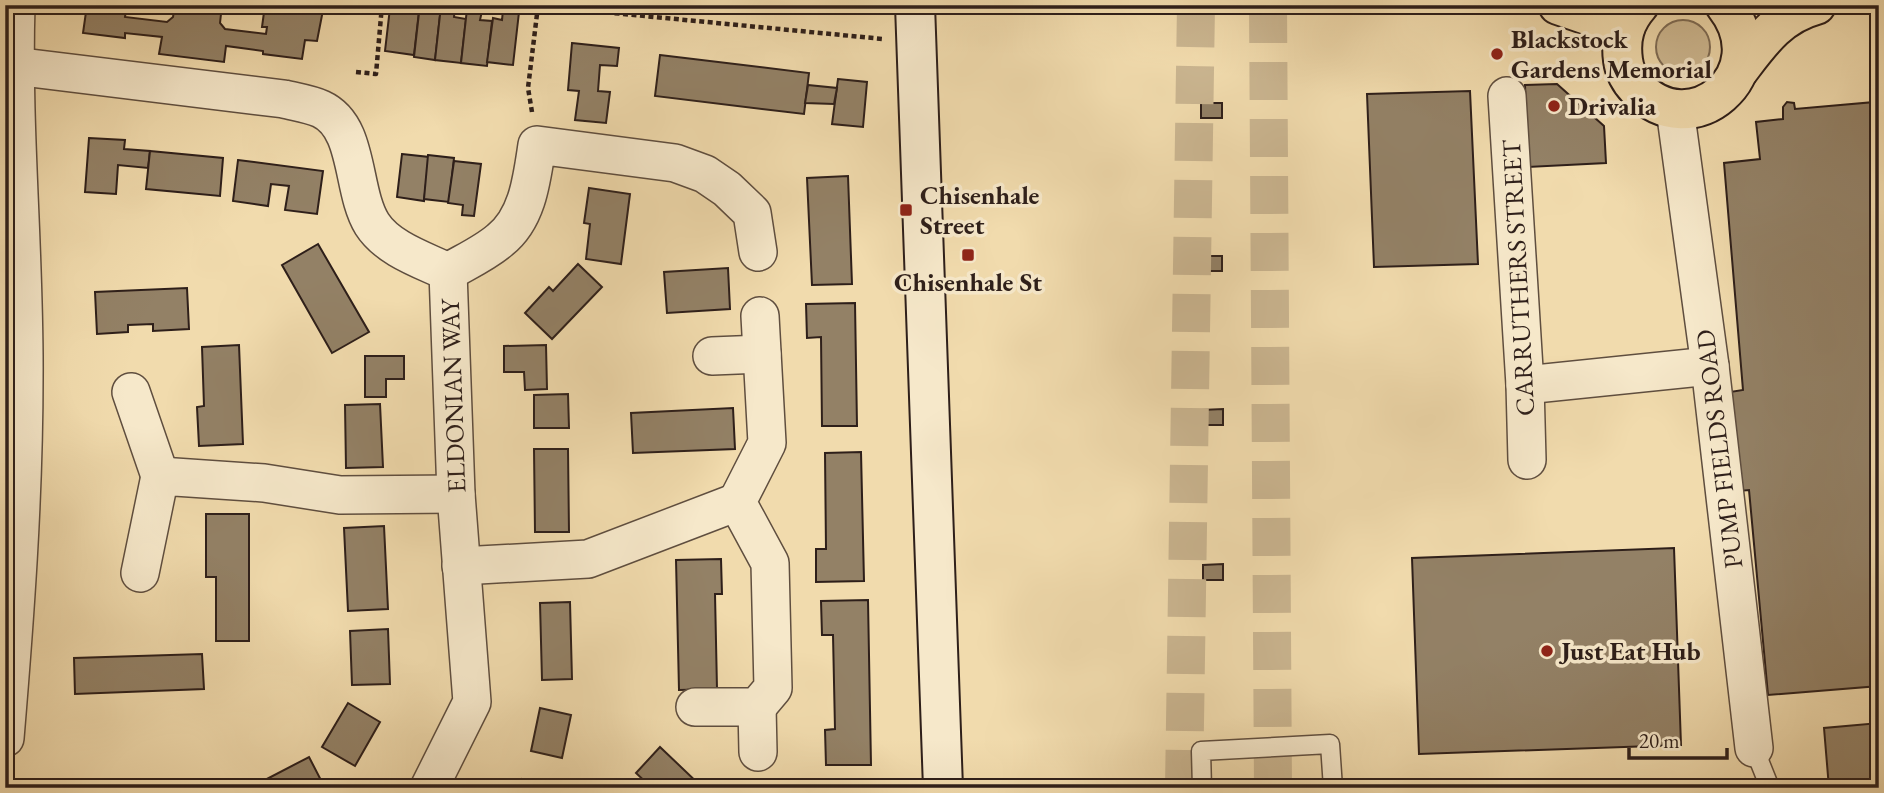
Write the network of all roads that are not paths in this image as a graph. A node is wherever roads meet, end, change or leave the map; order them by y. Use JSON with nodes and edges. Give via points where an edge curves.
{"nodes":[{"id":1,"x":16,"y":5,"type":"edge"},
{"id":2,"x":1558,"y":5,"type":"edge"},
{"id":3,"x":1725,"y":5,"type":"edge"},
{"id":4,"x":1816,"y":5,"type":"edge"},
{"id":5,"x":1632,"y":17,"type":"edge"},
{"id":6,"x":915,"y":23,"type":"edge"},
{"id":7,"x":14,"y":66,"type":"junction"},
{"id":8,"x":1739,"y":70,"type":"junction"},
{"id":9,"x":1507,"y":96,"type":"dead end"},
{"id":10,"x":10,"y":104,"type":"edge"},
{"id":11,"x":1675,"y":109,"type":"junction"},
{"id":12,"x":758,"y":252,"type":"dead end"},
{"id":13,"x":448,"y":272,"type":"junction"},
{"id":14,"x":760,"y":316,"type":"dead end"},
{"id":15,"x":762,"y":355,"type":"junction"},
{"id":16,"x":712,"y":356,"type":"dead end"},
{"id":17,"x":1710,"y":366,"type":"junction"},
{"id":18,"x":1525,"y":385,"type":"junction"},
{"id":19,"x":131,"y":392,"type":"dead end"},
{"id":20,"x":1527,"y":460,"type":"dead end"},
{"id":21,"x":160,"y":476,"type":"junction"},
{"id":22,"x":456,"y":494,"type":"junction"},
{"id":23,"x":737,"y":502,"type":"junction"},
{"id":24,"x":461,"y":566,"type":"junction"},
{"id":25,"x":140,"y":573,"type":"dead end"},
{"id":26,"x":695,"y":707,"type":"dead end"},
{"id":27,"x":757,"y":707,"type":"junction"},
{"id":28,"x":5,"y":738,"type":"edge"},
{"id":29,"x":1754,"y":748,"type":"joint"},
{"id":30,"x":758,"y":752,"type":"dead end"},
{"id":31,"x":429,"y":788,"type":"edge"},
{"id":32,"x":943,"y":788,"type":"edge"},
{"id":33,"x":1202,"y":788,"type":"edge"},
{"id":34,"x":1332,"y":788,"type":"edge"},
{"id":35,"x":1770,"y":788,"type":"edge"}],
"edges":[{"from":1,"to":7,"type":"street"},
{"from":2,"to":5,"type":"main road"},
{"from":3,"to":8,"type":"main road","via":[[1741,34]]},
{"from":4,"to":8,"type":"main road","via":[[1776,24]]},
{"from":5,"to":11,"type":"main road","via":[[1621,46],[1624,66],[1645,97]]},
{"from":6,"to":32,"type":"street"},
{"from":7,"to":10,"type":"street"},
{"from":7,"to":13,"type":"street","name":"ELDONIAN WAY","via":[[284,99],[323,110],[350,144],[362,204],[373,225],[389,242]]},
{"from":8,"to":11,"type":"main road","via":[[1714,100],[1695,108]]},
{"from":9,"to":18,"type":"street","name":"CARRUTHERS STREET"},
{"from":10,"to":28,"type":"street","via":[[24,376],[19,579]]},
{"from":11,"to":17,"type":"street","name":"PUMP FIELDS ROAD"},
{"from":12,"to":13,"type":"street","via":[[752,214],[705,174],[675,163],[537,145],[530,189],[519,216],[502,239]]},
{"from":13,"to":22,"type":"street","name":"ELDONIAN WAY"},
{"from":14,"to":15,"type":"street"},
{"from":15,"to":16,"type":"street"},
{"from":15,"to":23,"type":"street","via":[[766,443]]},
{"from":17,"to":18,"type":"street"},
{"from":17,"to":29,"type":"street","name":"PUMP FIELDS ROAD"},
{"from":18,"to":20,"type":"street","name":"CARRUTHERS STREET"},
{"from":19,"to":21,"type":"street"},
{"from":21,"to":22,"type":"street","via":[[264,483],[340,495]]},
{"from":21,"to":25,"type":"street"},
{"from":22,"to":24,"type":"street","name":"ELDONIAN WAY"},
{"from":23,"to":24,"type":"street","via":[[589,559]]},
{"from":23,"to":27,"type":"street","via":[[770,563],[773,688]]},
{"from":24,"to":31,"type":"street","name":"ELDONIAN WAY","via":[[472,702]]},
{"from":26,"to":27,"type":"street"},
{"from":27,"to":30,"type":"street"},
{"from":29,"to":35,"type":"lane","name":"PUMP FIELDS ROAD"},
{"from":33,"to":34,"type":"lane","via":[[1201,751],[1330,744]]}]}
